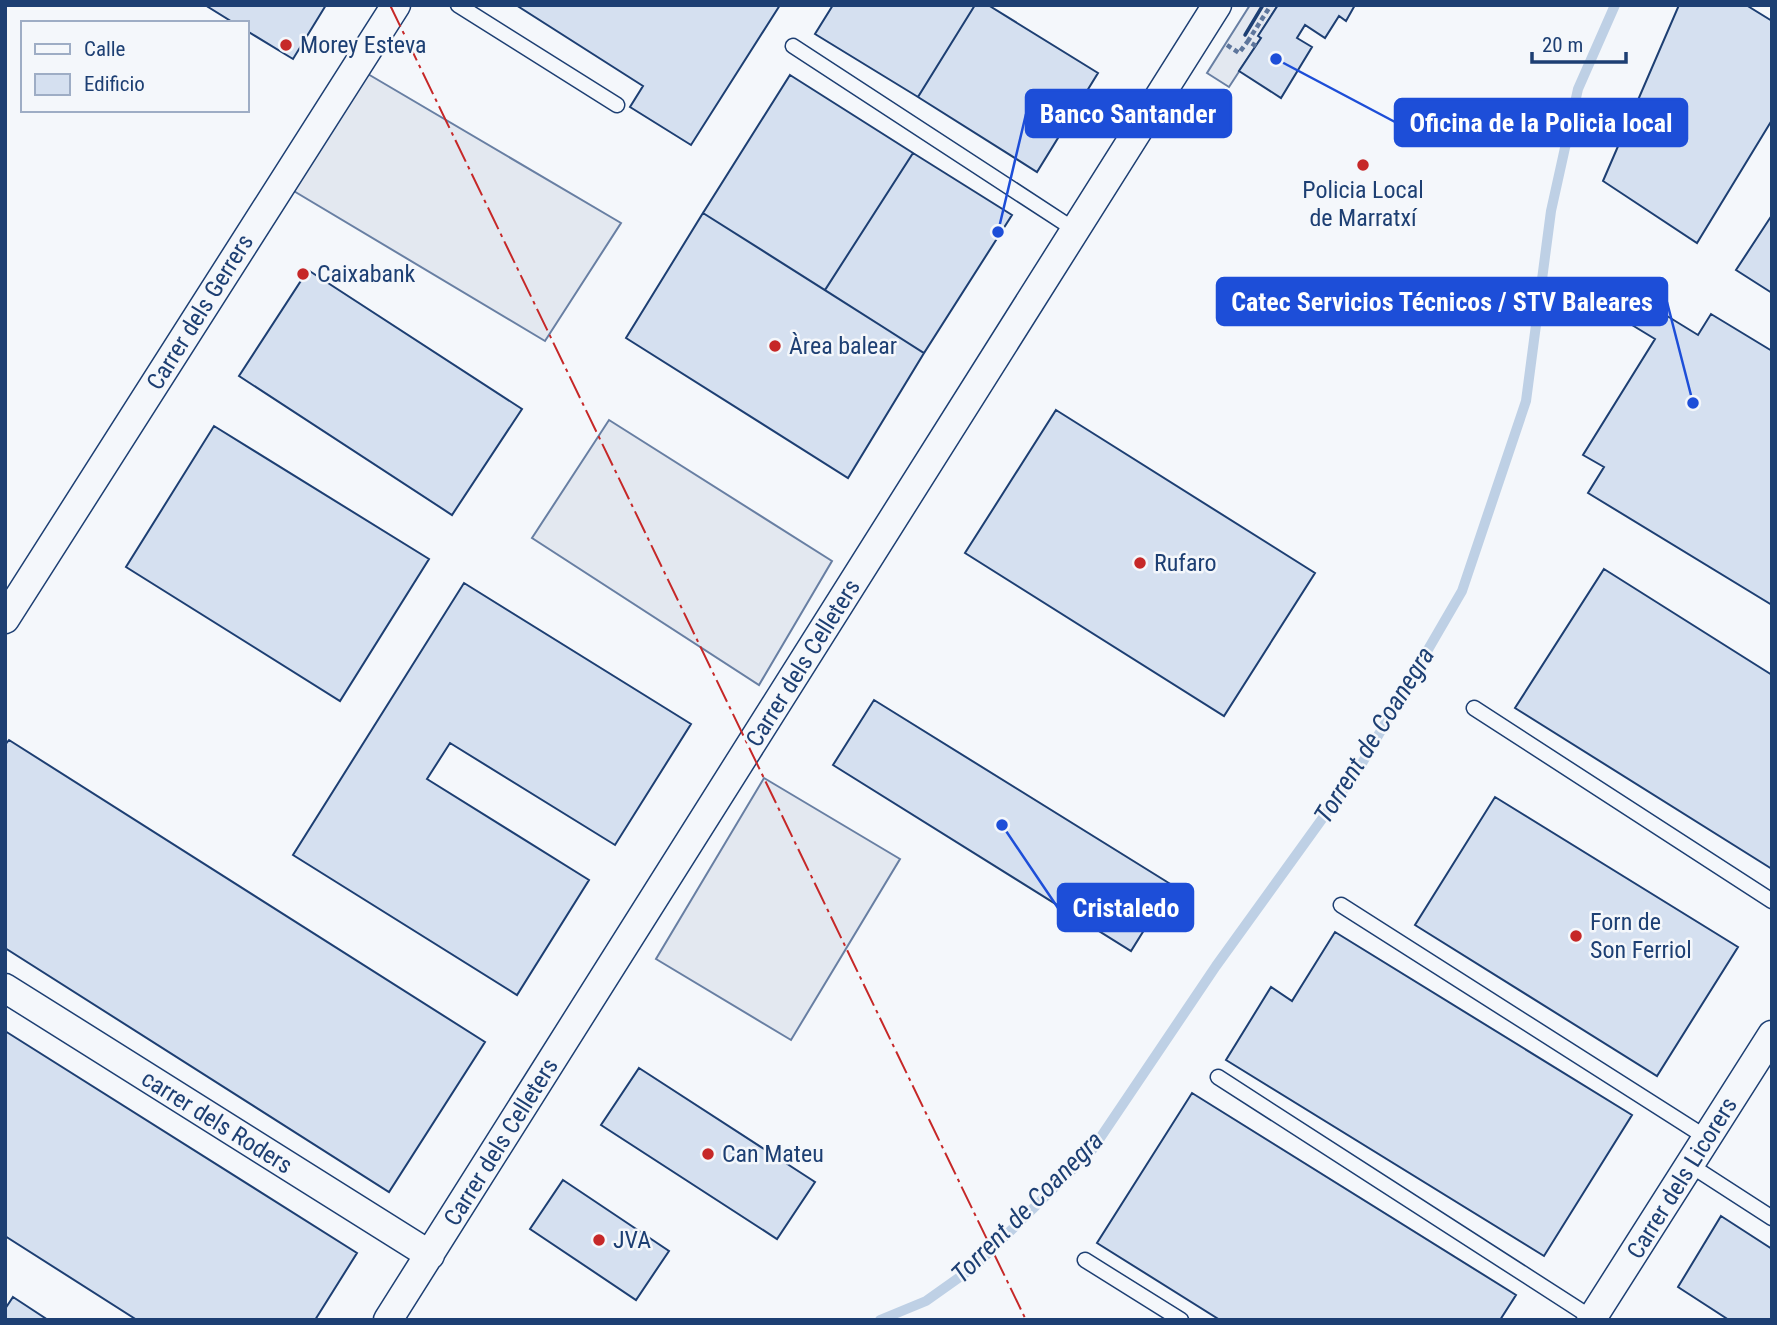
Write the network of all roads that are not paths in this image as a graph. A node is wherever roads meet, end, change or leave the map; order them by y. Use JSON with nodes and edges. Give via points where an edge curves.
{"nodes":[{"id":1,"x":396,"y":5,"type":"edge"},
{"id":2,"x":458,"y":5,"type":"edge"},
{"id":3,"x":1217,"y":5,"type":"edge"},
{"id":4,"x":793,"y":46,"type":"dead end"},
{"id":5,"x":617,"y":105,"type":"dead end"},
{"id":6,"x":1075,"y":230,"type":"junction"},
{"id":7,"x":5,"y":619,"type":"edge"},
{"id":8,"x":1474,"y":708,"type":"dead end"},
{"id":9,"x":1772,"y":901,"type":"edge"},
{"id":10,"x":1340,"y":905,"type":"dead end"},
{"id":11,"x":5,"y":988,"type":"edge"},
{"id":12,"x":1772,"y":1035,"type":"edge"},
{"id":13,"x":1218,"y":1077,"type":"dead end"},
{"id":14,"x":1707,"y":1138,"type":"junction"},
{"id":15,"x":1690,"y":1165,"type":"junction"},
{"id":16,"x":1772,"y":1218,"type":"edge"},
{"id":17,"x":429,"y":1255,"type":"junction"},
{"id":18,"x":1085,"y":1260,"type":"dead end"},
{"id":19,"x":1591,"y":1319,"type":"edge"},
{"id":20,"x":388,"y":1320,"type":"edge"},
{"id":21,"x":1181,"y":1320,"type":"edge"}],
"edges":[{"from":1,"to":7,"type":"street","name":"Carrer dels Gerrers"},
{"from":2,"to":5,"type":"lane"},
{"from":3,"to":6,"type":"street","name":"Carrer dels Celleters"},
{"from":4,"to":6,"type":"lane"},
{"from":6,"to":17,"type":"street","name":"Carrer dels Celleters"},
{"from":8,"to":9,"type":"lane"},
{"from":10,"to":14,"type":"lane"},
{"from":11,"to":17,"type":"street","name":"carrer dels Roders"},
{"from":12,"to":14,"type":"street","name":"Carrer dels Licorers"},
{"from":13,"to":19,"type":"lane"},
{"from":14,"to":15,"type":"street","name":"Carrer dels Licorers"},
{"from":15,"to":16,"type":"lane"},
{"from":15,"to":19,"type":"street","name":"Carrer dels Licorers"},
{"from":17,"to":20,"type":"street","name":"Carrer dels Celleters"},
{"from":18,"to":21,"type":"lane"}]}
